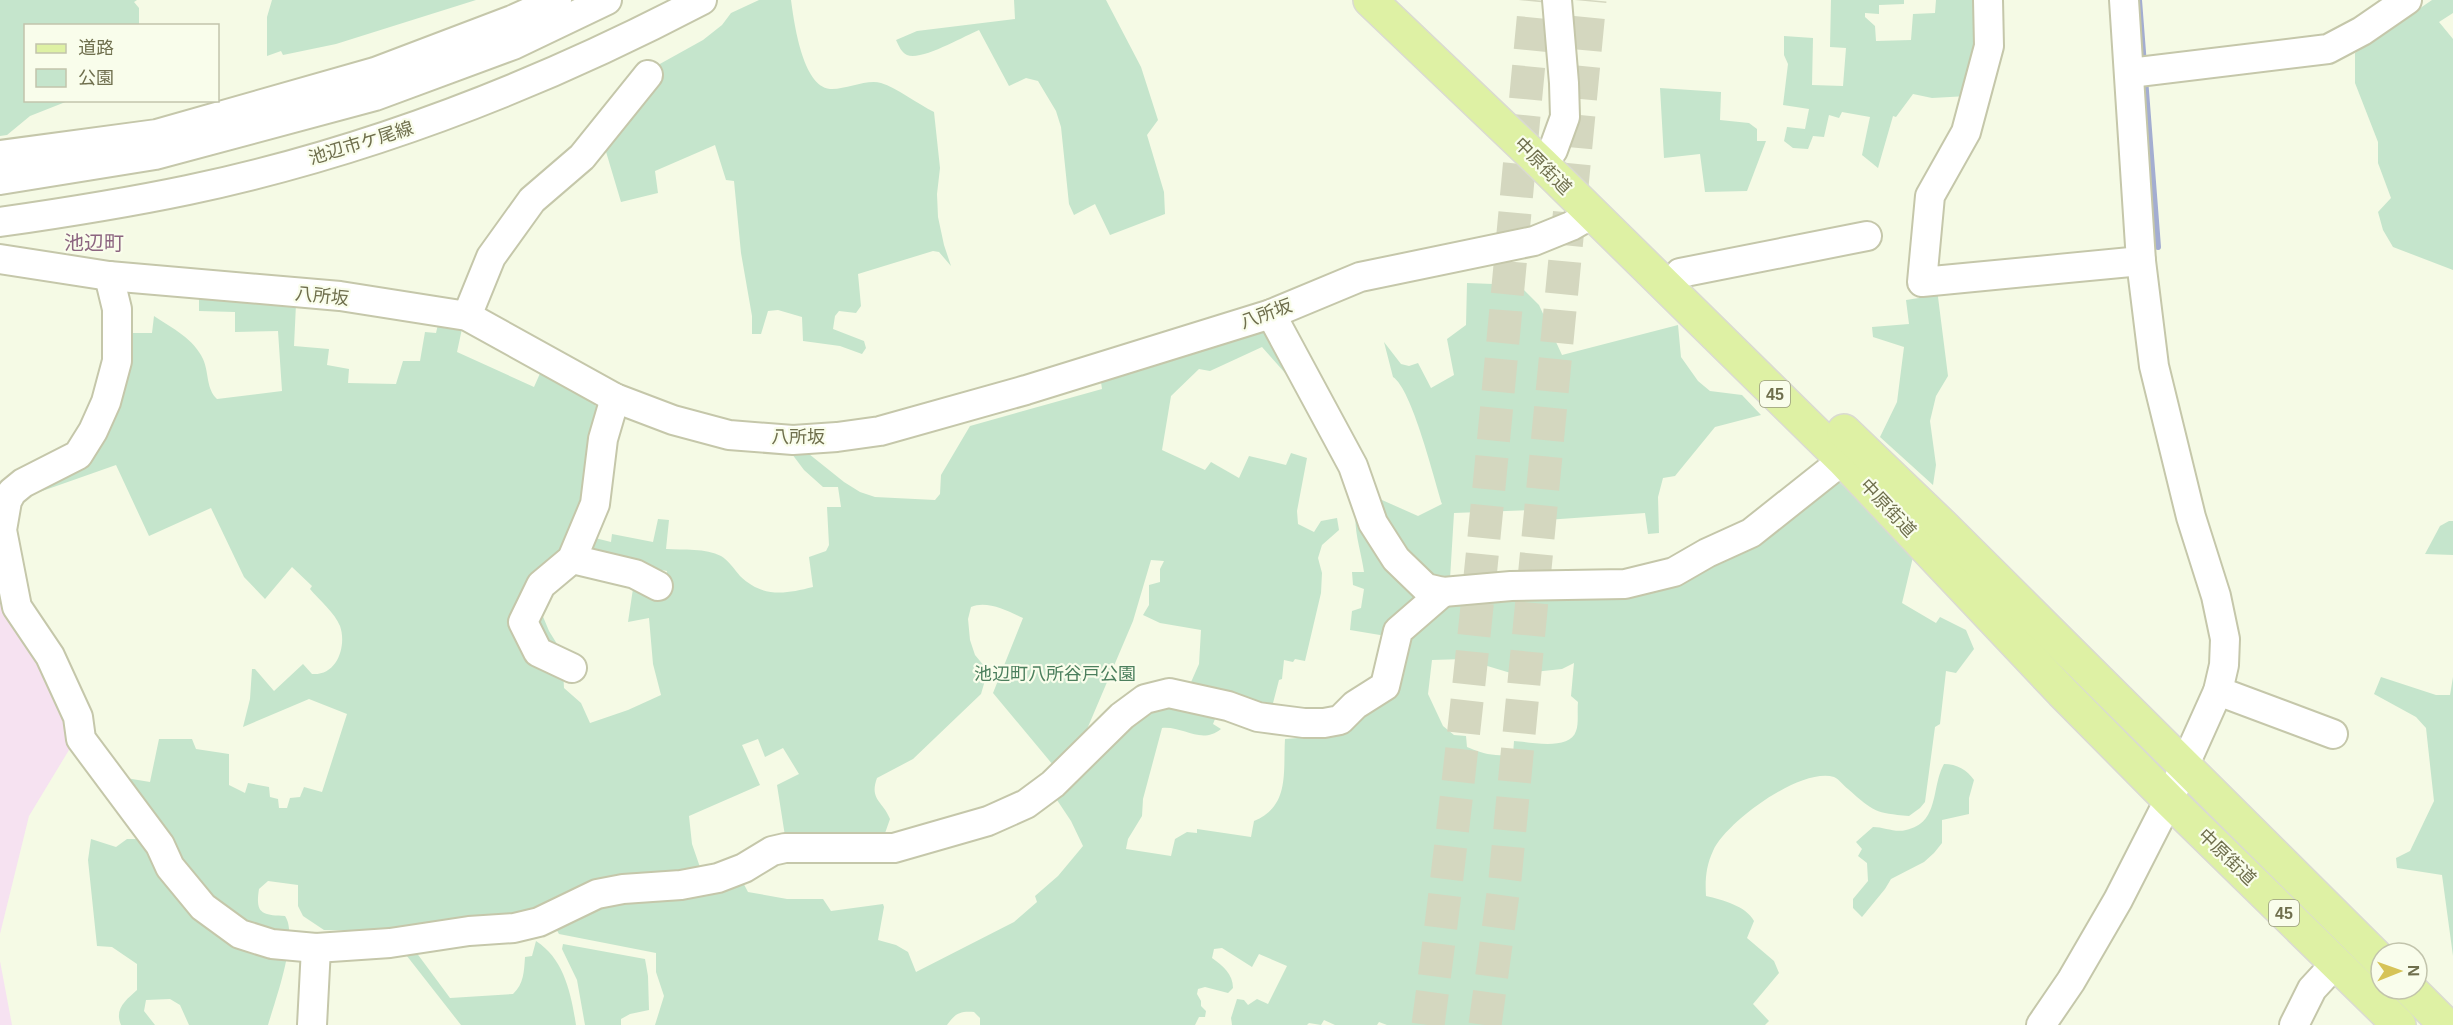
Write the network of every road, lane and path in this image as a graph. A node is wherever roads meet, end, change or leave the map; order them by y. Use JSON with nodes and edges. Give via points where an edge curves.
{"nodes":[{"id":1,"x":557,"y":0,"type":"edge"},
{"id":2,"x":607,"y":0,"type":"edge"},
{"id":3,"x":661,"y":0,"type":"edge"},
{"id":4,"x":702,"y":0,"type":"edge"},
{"id":5,"x":1370,"y":0,"type":"edge"},
{"id":6,"x":1400,"y":0,"type":"edge"},
{"id":7,"x":1557,"y":0,"type":"edge"},
{"id":8,"x":1988,"y":0,"type":"edge"},
{"id":9,"x":2124,"y":0,"type":"edge"},
{"id":10,"x":2407,"y":0,"type":"edge"},
{"id":11,"x":2130,"y":73,"type":"junction"},
{"id":12,"x":648,"y":75,"type":"dead end"},
{"id":13,"x":0,"y":155,"type":"edge"},
{"id":14,"x":1547,"y":157,"type":"junction"},
{"id":15,"x":0,"y":180,"type":"edge"},
{"id":16,"x":0,"y":204,"type":"edge"},
{"id":17,"x":1592,"y":214,"type":"junction"},
{"id":18,"x":0,"y":222,"type":"edge"},
{"id":19,"x":1867,"y":236,"type":"dead end"},
{"id":20,"x":0,"y":259,"type":"edge"},
{"id":21,"x":2141,"y":261,"type":"junction"},
{"id":22,"x":1680,"y":273,"type":"junction"},
{"id":23,"x":109,"y":276,"type":"junction"},
{"id":24,"x":1271,"y":314,"type":"junction"},
{"id":25,"x":467,"y":316,"type":"junction"},
{"id":26,"x":615,"y":398,"type":"junction"},
{"id":27,"x":1843,"y":460,"type":"junction"},
{"id":28,"x":573,"y":559,"type":"junction"},
{"id":29,"x":658,"y":586,"type":"dead end"},
{"id":30,"x":1443,"y":592,"type":"junction"},
{"id":31,"x":572,"y":668,"type":"dead end"},
{"id":32,"x":2218,"y":691,"type":"junction"},
{"id":33,"x":2333,"y":734,"type":"dead end"},
{"id":34,"x":2185,"y":766,"type":"junction"},
{"id":35,"x":2169,"y":800,"type":"junction"},
{"id":36,"x":316,"y":948,"type":"junction"},
{"id":37,"x":2369,"y":949,"type":"edge"},
{"id":38,"x":2336,"y":963,"type":"junction"},
{"id":39,"x":2422,"y":1001,"type":"edge"},
{"id":40,"x":312,"y":1025,"type":"edge"},
{"id":41,"x":2041,"y":1025,"type":"edge"},
{"id":42,"x":2294,"y":1025,"type":"edge"},
{"id":43,"x":2399,"y":1025,"type":"edge"},
{"id":44,"x":2446,"y":1025,"type":"edge"}],
"edges":[{"from":1,"to":13,"type":"street","via":[[375,72],[157,134]]},
{"from":2,"to":15,"type":"street","via":[[513,45],[375,96],[155,155]]},
{"from":3,"to":16,"type":"street","name":"池辺市ケ尾線","via":[[532,60],[381,118],[172,175]]},
{"from":4,"to":18,"type":"street","name":"池辺市ケ尾線","via":[[549,74],[396,133],[304,161],[189,189]]},
{"from":5,"to":14,"type":"main road","name":"中原街道","number":"45"},
{"from":6,"to":14,"type":"main road","name":"中原街道","number":"45"},
{"from":7,"to":14,"type":"street","via":[[1565,117]]},
{"from":8,"to":21,"type":"street","via":[[1989,46],[1966,132],[1930,196],[1922,282]]},
{"from":9,"to":11,"type":"street"},
{"from":10,"to":11,"type":"street","via":[[2328,49]]},
{"from":11,"to":21,"type":"street"},
{"from":12,"to":25,"type":"street","via":[[582,157],[532,200],[491,257]]},
{"from":14,"to":17,"type":"main road","name":"中原街道","number":"45"},
{"from":14,"to":22,"type":"main road","name":"中原街道","number":"45"},
{"from":17,"to":24,"type":"street","name":"八所坂","via":[[1534,240],[1360,277]]},
{"from":17,"to":27,"type":"main road","name":"中原街道","number":"45"},
{"from":19,"to":22,"type":"street"},
{"from":20,"to":23,"type":"street","name":"八所坂"},
{"from":21,"to":32,"type":"street","via":[[2154,366],[2225,639]]},
{"from":22,"to":34,"type":"main road","name":"中原街道","number":"45"},
{"from":23,"to":25,"type":"street","name":"八所坂","via":[[340,296]]},
{"from":23,"to":36,"type":"street","via":[[117,309],[117,361],[93,431],[78,455],[23,483],[7,501],[2,530],[17,607],[50,657],[78,717],[81,739],[203,908],[240,934],[272,944]]},
{"from":24,"to":26,"type":"street","name":"八所坂","via":[[1026,390],[880,431],[837,437],[793,440],[729,435],[673,420]]},
{"from":24,"to":30,"type":"street","via":[[1353,466],[1373,523],[1396,559],[1426,588]]},
{"from":25,"to":26,"type":"street","name":"八所坂"},
{"from":26,"to":28,"type":"street","via":[[603,439],[595,504]]},
{"from":27,"to":30,"type":"street","via":[[1751,533],[1674,572],[1625,584],[1510,586]]},
{"from":27,"to":35,"type":"main road","name":"中原街道","number":"45"},
{"from":28,"to":29,"type":"street","via":[[635,574]]},
{"from":28,"to":31,"type":"street","via":[[541,585],[523,622],[538,652]]},
{"from":30,"to":36,"type":"street","via":[[1398,630],[1385,686],[1340,720],[1304,723],[1258,717],[1169,693],[1145,699],[1122,716],[1053,784],[1026,804],[988,821],[894,848],[785,848],[718,879],[597,894],[539,922],[514,928]]},
{"from":32,"to":33,"type":"street"},
{"from":32,"to":34,"type":"street"},
{"from":34,"to":35,"type":"street"},
{"from":34,"to":37,"type":"main road","name":"中原街道","number":"45"},
{"from":35,"to":38,"type":"main road","name":"中原街道","number":"45"},
{"from":35,"to":41,"type":"street","via":[[2113,909]]},
{"from":36,"to":40,"type":"street"},
{"from":38,"to":42,"type":"street","via":[[2312,989]]},
{"from":38,"to":43,"type":"main road","name":"中原街道","number":"45"},
{"from":39,"to":44,"type":"main road"}]}
